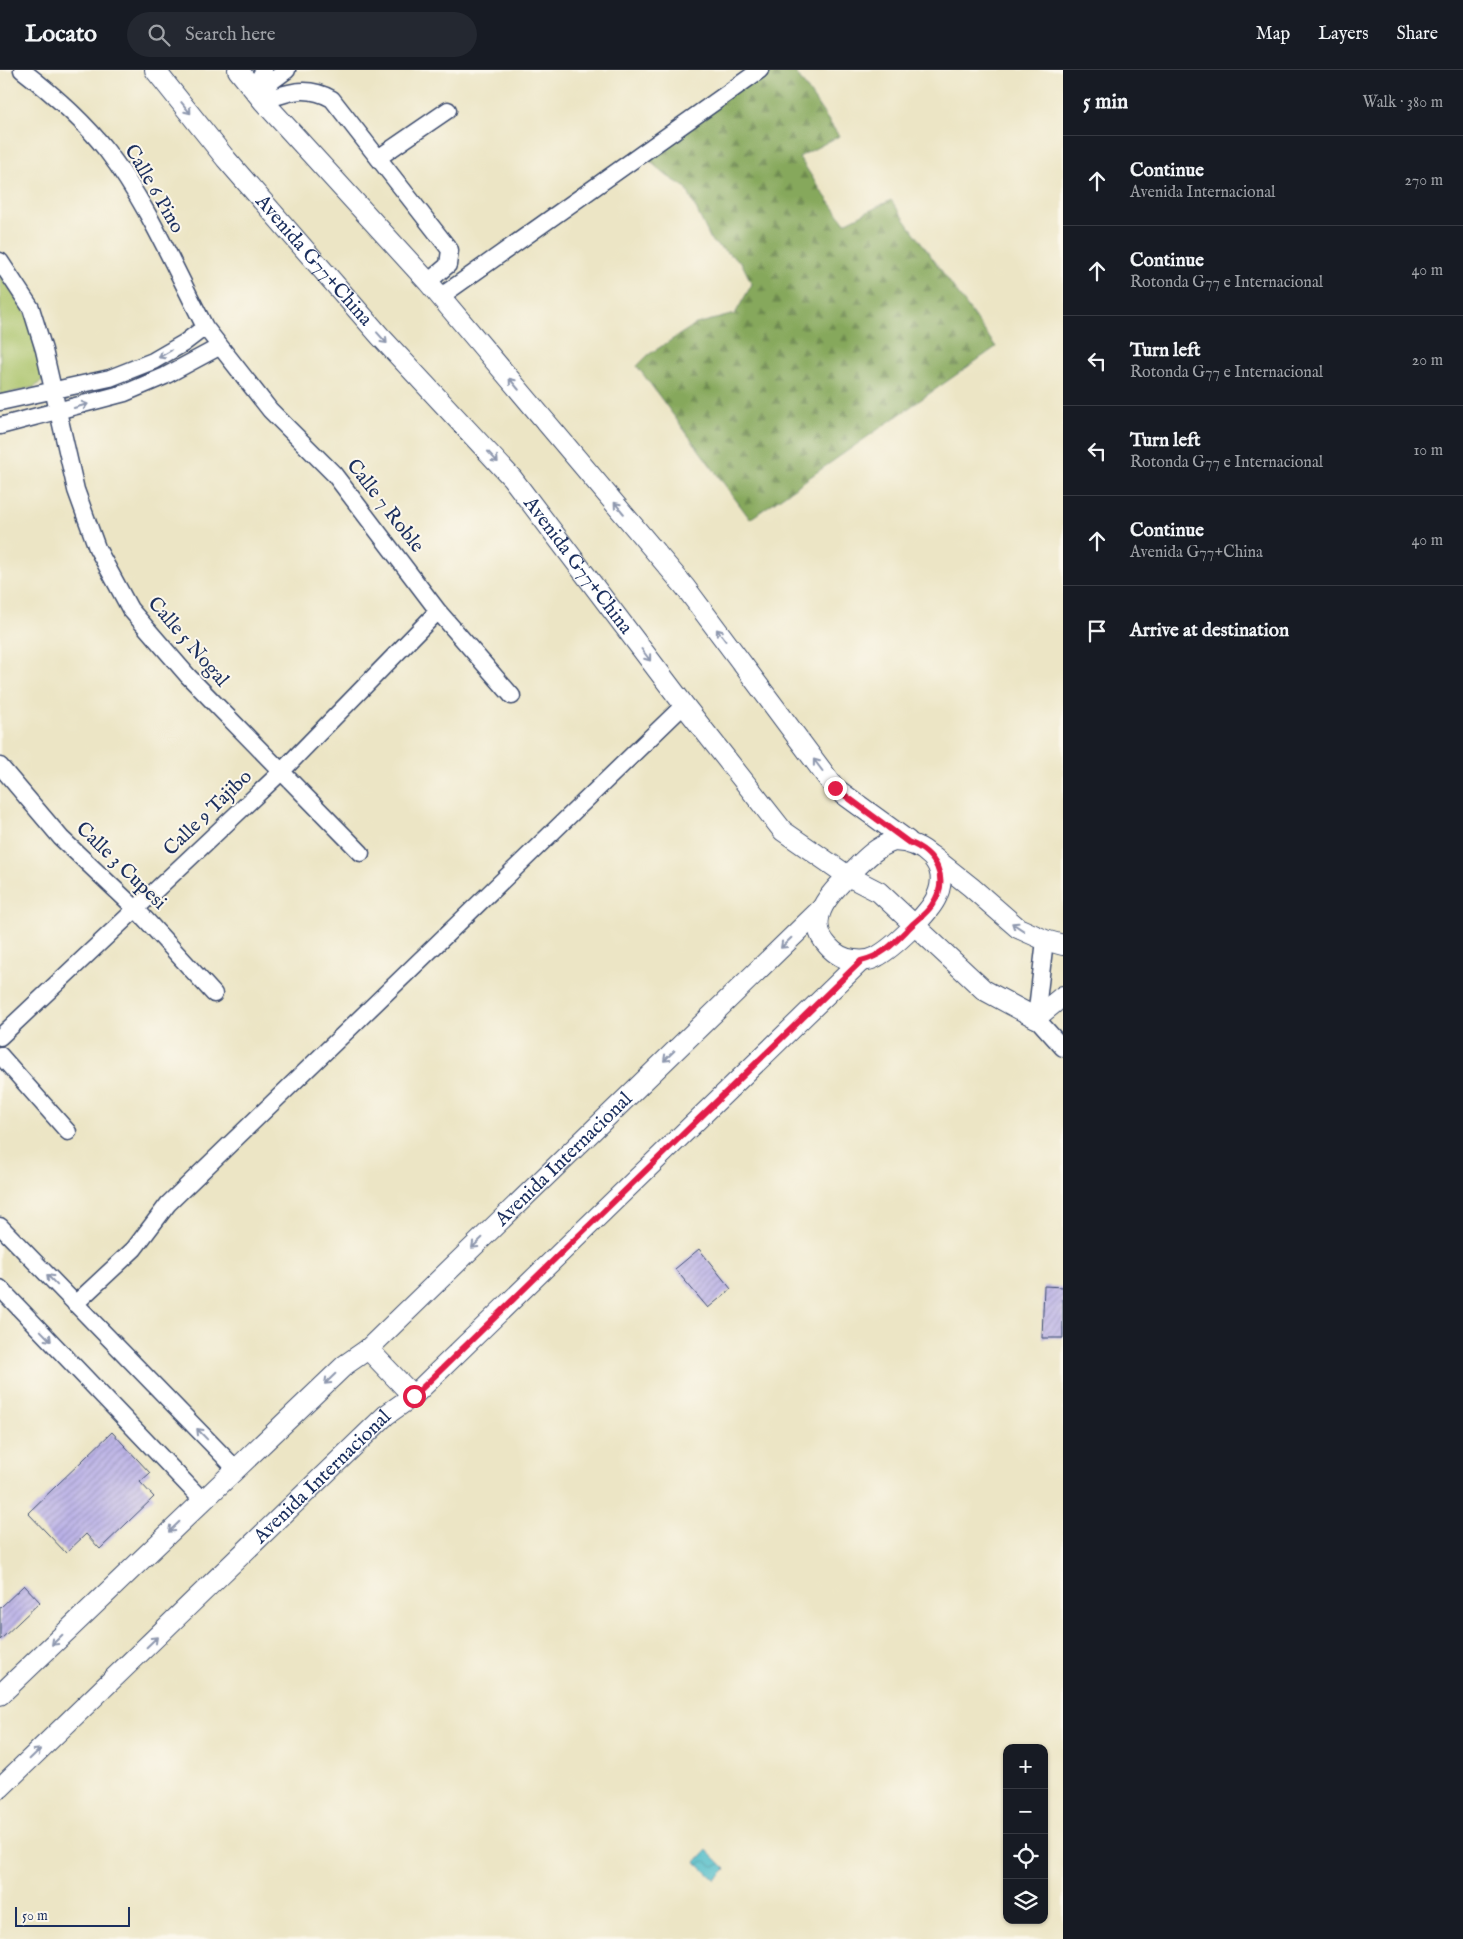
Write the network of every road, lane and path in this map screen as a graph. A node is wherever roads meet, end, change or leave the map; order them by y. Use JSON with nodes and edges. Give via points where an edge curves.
{"nodes":[{"id":1,"x":22,"y":70,"type":"edge"},
{"id":2,"x":155,"y":70,"type":"edge"},
{"id":3,"x":238,"y":70,"type":"edge"},
{"id":4,"x":264,"y":70,"type":"edge"},
{"id":5,"x":287,"y":70,"type":"edge"},
{"id":6,"x":760,"y":70,"type":"edge"},
{"id":7,"x":257,"y":94,"type":"junction"},
{"id":8,"x":448,"y":110,"type":"dead end"},
{"id":9,"x":378,"y":158,"type":"junction"},
{"id":10,"x":0,"y":261,"type":"edge"},
{"id":11,"x":434,"y":289,"type":"junction"},
{"id":12,"x":205,"y":327,"type":"junction"},
{"id":13,"x":219,"y":347,"type":"junction"},
{"id":14,"x":54,"y":389,"type":"junction"},
{"id":15,"x":0,"y":402,"type":"edge"},
{"id":16,"x":58,"y":412,"type":"junction"},
{"id":17,"x":0,"y":426,"type":"edge"},
{"id":18,"x":438,"y":611,"type":"junction"},
{"id":19,"x":512,"y":696,"type":"dead end"},
{"id":20,"x":684,"y":705,"type":"junction"},
{"id":21,"x":0,"y":766,"type":"edge"},
{"id":22,"x":280,"y":773,"type":"junction"},
{"id":23,"x":908,"y":842,"type":"junction"},
{"id":24,"x":360,"y":853,"type":"dead end"},
{"id":25,"x":931,"y":855,"type":"junction"},
{"id":26,"x":848,"y":876,"type":"junction"},
{"id":27,"x":821,"y":909,"type":"junction"},
{"id":28,"x":137,"y":910,"type":"junction"},
{"id":29,"x":914,"y":923,"type":"junction"},
{"id":30,"x":1054,"y":942,"type":"edge"},
{"id":31,"x":861,"y":961,"type":"junction"},
{"id":32,"x":214,"y":994,"type":"dead end"},
{"id":33,"x":1063,"y":996,"type":"edge"},
{"id":34,"x":1036,"y":1018,"type":"junction"},
{"id":35,"x":0,"y":1037,"type":"edge"},
{"id":36,"x":1063,"y":1048,"type":"edge"},
{"id":37,"x":0,"y":1055,"type":"edge"},
{"id":38,"x":68,"y":1132,"type":"dead end"},
{"id":39,"x":0,"y":1226,"type":"edge"},
{"id":40,"x":0,"y":1288,"type":"edge"},
{"id":41,"x":75,"y":1304,"type":"junction"},
{"id":42,"x":368,"y":1349,"type":"junction"},
{"id":43,"x":414,"y":1396,"type":"junction"},
{"id":44,"x":236,"y":1469,"type":"junction"},
{"id":45,"x":202,"y":1500,"type":"junction"},
{"id":46,"x":0,"y":1696,"type":"edge"},
{"id":47,"x":0,"y":1788,"type":"edge"}],
"edges":[{"from":1,"to":12,"type":"street","name":"Calle 6 Pino","via":[[63,102],[107,150],[132,187]]},
{"from":2,"to":20,"type":"main road","name":"Avenida G77+China","one_way":true,"via":[[226,159],[380,336],[512,478]]},
{"from":3,"to":7,"type":"main road"},
{"from":4,"to":7,"type":"street"},
{"from":5,"to":7,"type":"street"},
{"from":6,"to":11,"type":"street"},
{"from":7,"to":9,"type":"street","via":[[290,91],[323,94],[332,99]]},
{"from":7,"to":11,"type":"main road"},
{"from":8,"to":9,"type":"street"},
{"from":9,"to":11,"type":"street","via":[[450,250],[448,265]]},
{"from":10,"to":14,"type":"street","name":"Calle 5 Nogal","via":[[31,308]]},
{"from":23,"to":11,"type":"main road","one_way":true,"via":[[835,788],[686,587]]},
{"from":12,"to":13,"type":"street","name":"Calle 6 Pino"},
{"from":12,"to":14,"type":"street","one_way":true,"via":[[153,361],[110,378]]},
{"from":16,"to":13,"type":"street","one_way":true,"via":[[125,393]]},
{"from":13,"to":18,"type":"street","name":"Calle 7 Roble","via":[[270,410],[334,474]]},
{"from":14,"to":15,"type":"street"},
{"from":14,"to":16,"type":"street","name":"Calle 5 Nogal"},
{"from":16,"to":17,"type":"street"},
{"from":16,"to":22,"type":"street","name":"Calle 5 Nogal","via":[[76,490],[97,548],[130,609]]},
{"from":18,"to":19,"type":"street","name":"Calle 7 Roble"},
{"from":18,"to":22,"type":"street","name":"Calle 9 Tajibo"},
{"from":20,"to":26,"type":"main road","name":"Avenida G77+China","via":[[784,831]]},
{"from":20,"to":41,"type":"street","via":[[168,1204],[134,1249]]},
{"from":21,"to":28,"type":"street","name":"Calle 3 Cupesi","via":[[61,838]]},
{"from":22,"to":24,"type":"street","name":"Calle 5 Nogal"},
{"from":22,"to":28,"type":"street","name":"Calle 9 Tajibo"},
{"from":23,"to":25,"type":"main road"},
{"from":23,"to":26,"type":"main road","via":[[894,841],[881,846]]},
{"from":25,"to":29,"type":"main road","via":[[938,867],[938,894],[932,906]]},
{"from":30,"to":25,"type":"main road","one_way":true,"via":[[1018,928]]},
{"from":26,"to":27,"type":"main road","via":[[826,898]]},
{"from":26,"to":29,"type":"main road","name":"Avenida G77+China","via":[[879,892]]},
{"from":27,"to":31,"type":"main road","via":[[820,927],[826,944],[841,957]]},
{"from":27,"to":42,"type":"main road","name":"Avenida Internacional","one_way":true},
{"from":28,"to":32,"type":"street","name":"Calle 3 Cupesi"},
{"from":28,"to":35,"type":"street","name":"Calle 9 Tajibo"},
{"from":29,"to":31,"type":"main road","via":[[886,951]]},
{"from":29,"to":34,"type":"main road","name":"Avenida G77+China","via":[[984,990]]},
{"from":30,"to":34,"type":"street"},
{"from":31,"to":43,"type":"main road","name":"Avenida Internacional"},
{"from":33,"to":34,"type":"main road"},
{"from":34,"to":36,"type":"street"},
{"from":37,"to":38,"type":"street"},
{"from":41,"to":39,"type":"street","one_way":true},
{"from":40,"to":45,"type":"street","one_way":true},
{"from":44,"to":41,"type":"street","one_way":true},
{"from":42,"to":43,"type":"main road"},
{"from":42,"to":44,"type":"main road","name":"Avenida Internacional","one_way":true,"via":[[345,1365]]},
{"from":47,"to":43,"type":"main road","name":"Avenida Internacional","one_way":true,"via":[[386,1415]]},
{"from":44,"to":45,"type":"main road","name":"Avenida Internacional"},
{"from":45,"to":46,"type":"main road","name":"Avenida Internacional","one_way":true}]}
